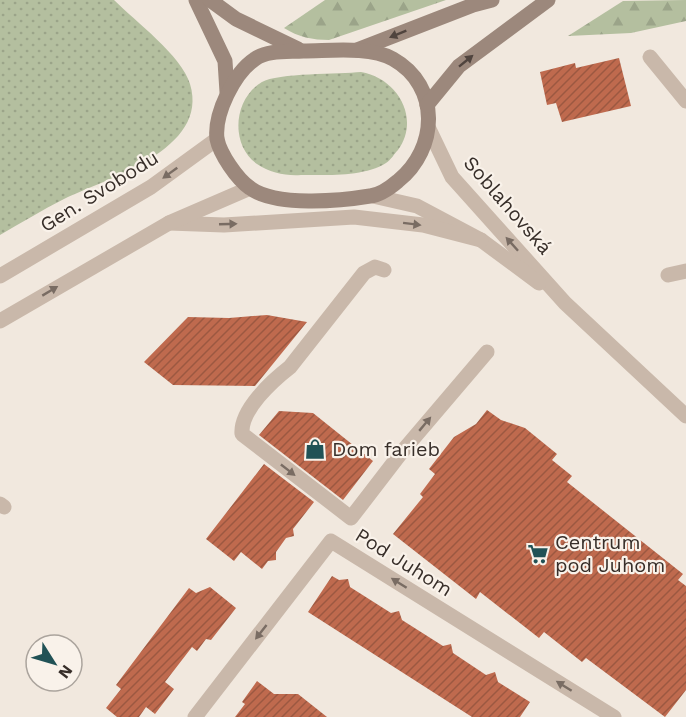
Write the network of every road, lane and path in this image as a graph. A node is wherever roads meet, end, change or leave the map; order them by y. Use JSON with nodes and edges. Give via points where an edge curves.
{"nodes":[{"id":1,"x":196,"y":0,"type":"edge"},
{"id":2,"x":210,"y":0,"type":"edge"},
{"id":3,"x":492,"y":0,"type":"edge"},
{"id":4,"x":548,"y":0,"type":"edge"},
{"id":5,"x":303,"y":51,"type":"junction"},
{"id":6,"x":354,"y":52,"type":"junction"},
{"id":7,"x":650,"y":57,"type":"dead end"},
{"id":8,"x":227,"y":92,"type":"junction"},
{"id":9,"x":686,"y":101,"type":"edge"},
{"id":10,"x":427,"y":105,"type":"junction"},
{"id":11,"x":429,"y":129,"type":"junction"},
{"id":12,"x":217,"y":139,"type":"junction"},
{"id":13,"x":250,"y":188,"type":"junction"},
{"id":14,"x":373,"y":196,"type":"junction"},
{"id":15,"x":169,"y":223,"type":"junction"},
{"id":16,"x":481,"y":240,"type":"junction"},
{"id":17,"x":384,"y":270,"type":"dead end"},
{"id":18,"x":686,"y":271,"type":"edge"},
{"id":19,"x":668,"y":275,"type":"dead end"},
{"id":20,"x":0,"y":276,"type":"edge"},
{"id":21,"x":566,"y":303,"type":"junction"},
{"id":22,"x":0,"y":321,"type":"edge"},
{"id":23,"x":487,"y":352,"type":"dead end"},
{"id":24,"x":686,"y":416,"type":"edge"},
{"id":25,"x":195,"y":717,"type":"edge"},
{"id":26,"x":614,"y":717,"type":"edge"}],
"edges":[{"from":1,"to":8,"type":"street","via":[[225,61]]},
{"from":2,"to":5,"type":"street","via":[[236,19]]},
{"from":3,"to":6,"type":"street","one_way":true},
{"from":10,"to":4,"type":"street","one_way":true,"via":[[459,66]]},
{"from":5,"to":6,"type":"street"},
{"from":5,"to":8,"type":"street","via":[[255,58]]},
{"from":6,"to":10,"type":"street","via":[[378,53],[406,68],[421,86]]},
{"from":7,"to":9,"type":"street"},
{"from":8,"to":12,"type":"street"},
{"from":10,"to":11,"type":"street"},
{"from":11,"to":14,"type":"street","via":[[413,168]]},
{"from":21,"to":11,"type":"street","name":"Soblahovská","one_way":true,"via":[[452,177]]},
{"from":12,"to":13,"type":"street","via":[[224,155]]},
{"from":12,"to":20,"type":"street","name":"Gen. Svobodu","one_way":true,"via":[[151,187]]},
{"from":13,"to":14,"type":"street","via":[[297,201]]},
{"from":13,"to":15,"type":"street"},
{"from":14,"to":16,"type":"street","name":"Soblahovská","via":[[417,206]]},
{"from":15,"to":16,"type":"street","name":"Soblahovská","one_way":true,"via":[[224,225],[354,217],[423,225]]},
{"from":22,"to":15,"type":"street","one_way":true},
{"from":16,"to":21,"type":"street","name":"Soblahovská"},
{"from":17,"to":23,"type":"street","one_way":true,"via":[[375,267],[364,273],[290,367],[247,414],[241,424],[242,434],[351,518]]},
{"from":18,"to":19,"type":"street"},
{"from":21,"to":24,"type":"street","name":"Soblahovská"},
{"from":26,"to":25,"type":"street","name":"Pod Juhom","one_way":true,"via":[[331,541]]}]}
